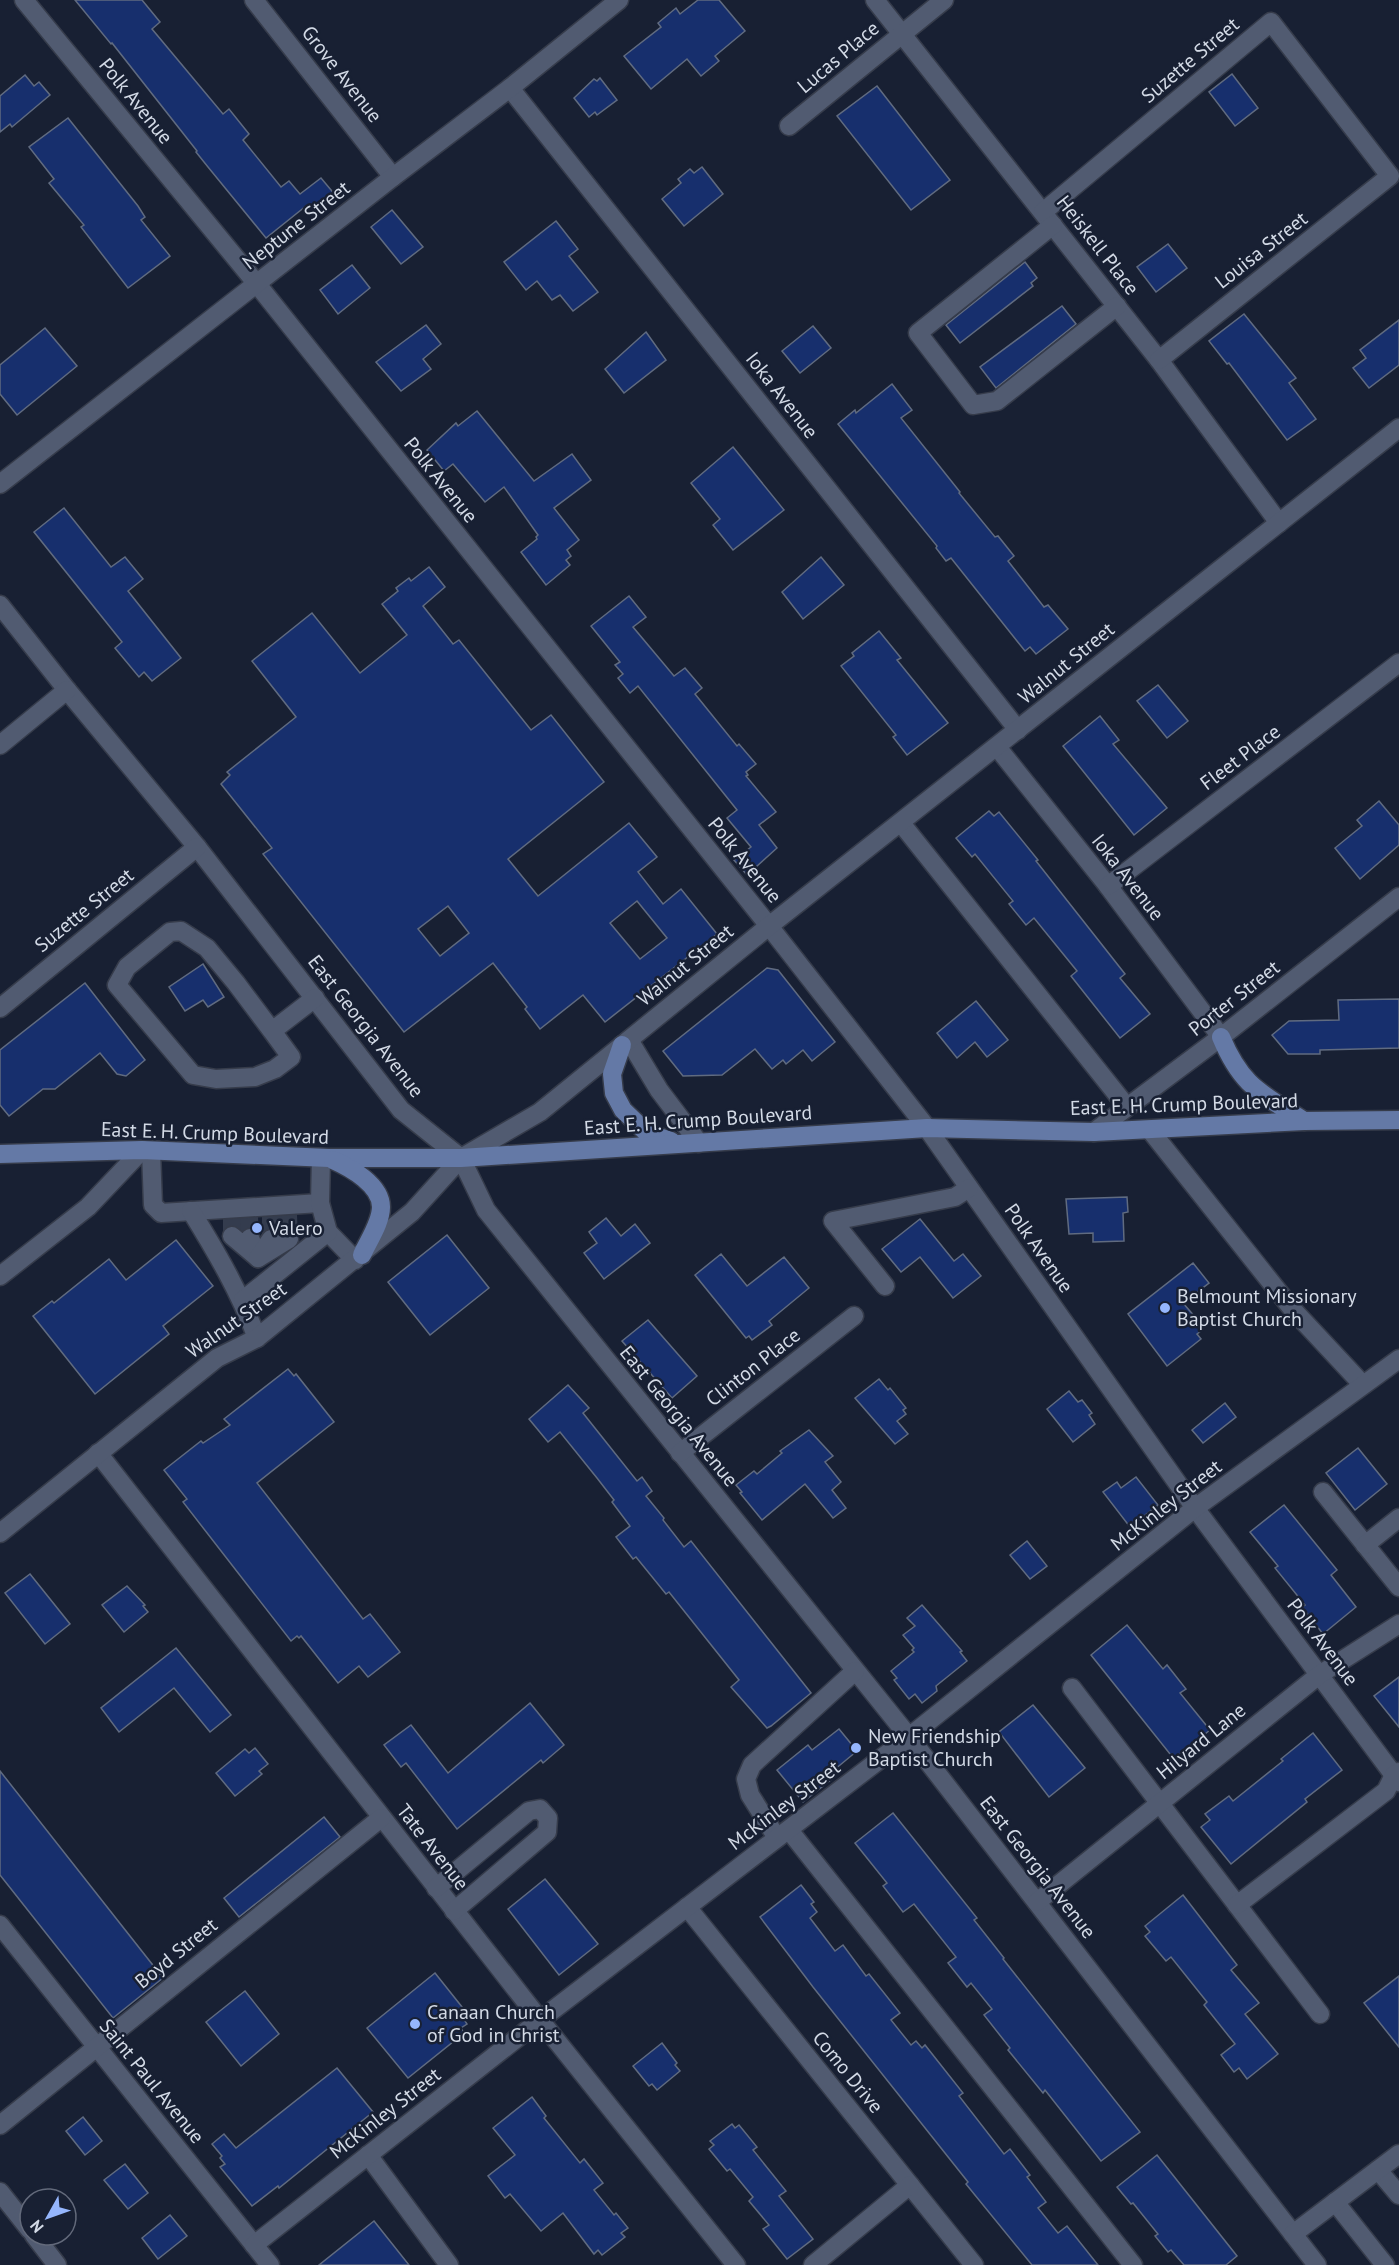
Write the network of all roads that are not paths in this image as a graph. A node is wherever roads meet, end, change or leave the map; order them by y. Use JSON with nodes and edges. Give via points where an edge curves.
{"nodes":[{"id":1,"x":24,"y":0,"type":"edge"},
{"id":2,"x":254,"y":0,"type":"edge"},
{"id":3,"x":620,"y":0,"type":"edge"},
{"id":4,"x":875,"y":0,"type":"edge"},
{"id":5,"x":944,"y":0,"type":"edge"},
{"id":6,"x":902,"y":34,"type":"junction"},
{"id":7,"x":510,"y":88,"type":"junction"},
{"id":8,"x":789,"y":126,"type":"dead end"},
{"id":9,"x":1390,"y":176,"type":"joint"},
{"id":10,"x":393,"y":177,"type":"junction"},
{"id":11,"x":1048,"y":218,"type":"junction"},
{"id":12,"x":257,"y":284,"type":"junction"},
{"id":13,"x":1117,"y":306,"type":"junction"},
{"id":14,"x":1159,"y":360,"type":"junction"},
{"id":15,"x":1397,"y":434,"type":"edge"},
{"id":16,"x":0,"y":484,"type":"edge"},
{"id":17,"x":1278,"y":523,"type":"junction"},
{"id":18,"x":0,"y":604,"type":"edge"},
{"id":19,"x":1399,"y":663,"type":"edge"},
{"id":20,"x":67,"y":690,"type":"junction"},
{"id":21,"x":1018,"y":730,"type":"junction"},
{"id":22,"x":0,"y":745,"type":"edge"},
{"id":23,"x":997,"y":747,"type":"junction"},
{"id":24,"x":901,"y":823,"type":"junction"},
{"id":25,"x":197,"y":847,"type":"junction"},
{"id":26,"x":1108,"y":886,"type":"junction"},
{"id":27,"x":1399,"y":897,"type":"edge"},
{"id":28,"x":769,"y":926,"type":"junction"},
{"id":29,"x":315,"y":998,"type":"junction"},
{"id":30,"x":1,"y":1004,"type":"edge"},
{"id":31,"x":272,"y":1031,"type":"junction"},
{"id":32,"x":1221,"y":1037,"type":"junction"},
{"id":33,"x":625,"y":1042,"type":"junction"},
{"id":34,"x":1127,"y":1107,"type":"junction"},
{"id":35,"x":1399,"y":1120,"type":"edge"},
{"id":36,"x":1304,"y":1121,"type":"junction"},
{"id":37,"x":927,"y":1128,"type":"junction"},
{"id":38,"x":1150,"y":1130,"type":"junction"},
{"id":39,"x":1094,"y":1132,"type":"junction"},
{"id":40,"x":699,"y":1143,"type":"junction"},
{"id":41,"x":678,"y":1144,"type":"junction"},
{"id":42,"x":146,"y":1150,"type":"junction"},
{"id":43,"x":0,"y":1154,"type":"edge"},
{"id":44,"x":325,"y":1158,"type":"junction"},
{"id":45,"x":461,"y":1158,"type":"junction"},
{"id":46,"x":969,"y":1188,"type":"junction"},
{"id":47,"x":320,"y":1203,"type":"junction"},
{"id":48,"x":191,"y":1211,"type":"junction"},
{"id":49,"x":328,"y":1232,"type":"junction"},
{"id":50,"x":241,"y":1237,"type":"tunnel mouth"},
{"id":51,"x":280,"y":1239,"type":"dead end"},
{"id":52,"x":358,"y":1257,"type":"junction"},
{"id":53,"x":258,"y":1258,"type":"junction"},
{"id":54,"x":0,"y":1276,"type":"edge"},
{"id":55,"x":270,"y":1278,"type":"junction"},
{"id":56,"x":885,"y":1286,"type":"dead end"},
{"id":57,"x":243,"y":1300,"type":"junction"},
{"id":58,"x":855,"y":1316,"type":"dead end"},
{"id":59,"x":257,"y":1338,"type":"junction"},
{"id":60,"x":1399,"y":1359,"type":"edge"},
{"id":61,"x":1363,"y":1385,"type":"junction"},
{"id":62,"x":680,"y":1453,"type":"junction"},
{"id":63,"x":98,"y":1454,"type":"junction"},
{"id":64,"x":1323,"y":1492,"type":"dead end"},
{"id":65,"x":1195,"y":1508,"type":"junction"},
{"id":66,"x":1399,"y":1518,"type":"edge"},
{"id":67,"x":0,"y":1533,"type":"edge"},
{"id":68,"x":1365,"y":1545,"type":"junction"},
{"id":69,"x":1399,"y":1587,"type":"edge"},
{"id":70,"x":1399,"y":1624,"type":"edge"},
{"id":71,"x":855,"y":1671,"type":"junction"},
{"id":72,"x":1319,"y":1675,"type":"junction"},
{"id":73,"x":1071,"y":1688,"type":"dead end"},
{"id":74,"x":909,"y":1737,"type":"junction"},
{"id":75,"x":1397,"y":1776,"type":"edge"},
{"id":76,"x":1160,"y":1803,"type":"junction"},
{"id":77,"x":381,"y":1818,"type":"junction"},
{"id":78,"x":783,"y":1834,"type":"junction"},
{"id":79,"x":470,"y":1859,"type":"junction"},
{"id":80,"x":490,"y":1880,"type":"junction"},
{"id":81,"x":436,"y":1888,"type":"junction"},
{"id":82,"x":1037,"y":1902,"type":"junction"},
{"id":83,"x":1237,"y":1905,"type":"junction"},
{"id":84,"x":687,"y":1907,"type":"junction"},
{"id":85,"x":454,"y":1911,"type":"junction"},
{"id":86,"x":0,"y":1925,"type":"edge"},
{"id":87,"x":1320,"y":2014,"type":"dead end"},
{"id":88,"x":540,"y":2020,"type":"junction"},
{"id":89,"x":95,"y":2046,"type":"junction"},
{"id":90,"x":0,"y":2125,"type":"edge"},
{"id":91,"x":1399,"y":2154,"type":"edge"},
{"id":92,"x":368,"y":2155,"type":"junction"},
{"id":93,"x":1378,"y":2170,"type":"junction"},
{"id":94,"x":910,"y":2185,"type":"junction"},
{"id":95,"x":0,"y":2192,"type":"edge"},
{"id":96,"x":1399,"y":2195,"type":"edge"},
{"id":97,"x":1335,"y":2202,"type":"junction"},
{"id":98,"x":18,"y":2215,"type":"edge"},
{"id":99,"x":1293,"y":2234,"type":"junction"},
{"id":100,"x":254,"y":2245,"type":"junction"},
{"id":101,"x":43,"y":2247,"type":"edge"},
{"id":102,"x":57,"y":2265,"type":"edge"},
{"id":103,"x":270,"y":2265,"type":"edge"},
{"id":104,"x":449,"y":2265,"type":"edge"},
{"id":105,"x":736,"y":2265,"type":"edge"},
{"id":106,"x":813,"y":2265,"type":"edge"},
{"id":107,"x":974,"y":2265,"type":"edge"},
{"id":108,"x":1133,"y":2265,"type":"edge"},
{"id":109,"x":1317,"y":2265,"type":"edge"},
{"id":110,"x":1384,"y":2265,"type":"edge"}],
"edges":[{"from":1,"to":12,"type":"street","name":"Polk Avenue"},
{"from":2,"to":10,"type":"street","name":"Grove Avenue"},
{"from":3,"to":7,"type":"street","name":"Neptune Street"},
{"from":4,"to":6,"type":"street","name":"Heiskell Place"},
{"from":5,"to":6,"type":"street","name":"Lucas Place"},
{"from":6,"to":8,"type":"street","name":"Lucas Place"},
{"from":6,"to":11,"type":"street","name":"Heiskell Place"},
{"from":7,"to":10,"type":"street","name":"Neptune Street"},
{"from":7,"to":21,"type":"street","name":"Ioka Avenue"},
{"from":9,"to":11,"type":"street","name":"Suzette Street","via":[[1271,22]]},
{"from":9,"to":14,"type":"street","name":"Louisa Street"},
{"from":10,"to":12,"type":"street","name":"Neptune Street"},
{"from":11,"to":13,"type":"street","name":"Heiskell Place"},
{"from":11,"to":13,"type":"street","via":[[918,333],[973,405],[997,401]]},
{"from":12,"to":16,"type":"street","name":"Neptune Street"},
{"from":12,"to":28,"type":"street","name":"Polk Avenue"},
{"from":13,"to":14,"type":"street","name":"Heiskell Place"},
{"from":14,"to":17,"type":"street","name":"Heiskell Place"},
{"from":15,"to":17,"type":"street","name":"Walnut Street"},
{"from":17,"to":21,"type":"street","name":"Walnut Street"},
{"from":18,"to":20,"type":"street","name":"East Georgia Avenue"},
{"from":19,"to":26,"type":"street","name":"Fleet Place"},
{"from":20,"to":22,"type":"street"},
{"from":20,"to":25,"type":"street","name":"East Georgia Avenue"},
{"from":21,"to":23,"type":"street","name":"Walnut Street"},
{"from":23,"to":24,"type":"street","name":"Walnut Street"},
{"from":23,"to":26,"type":"street","name":"Ioka Avenue"},
{"from":24,"to":28,"type":"street","name":"Walnut Street"},
{"from":24,"to":34,"type":"street"},
{"from":25,"to":29,"type":"street","name":"East Georgia Avenue"},
{"from":25,"to":30,"type":"street","name":"Suzette Street"},
{"from":26,"to":32,"type":"street","name":"Ioka Avenue"},
{"from":27,"to":32,"type":"street","name":"Porter Street"},
{"from":28,"to":33,"type":"street","name":"Walnut Street"},
{"from":28,"to":37,"type":"street","name":"Polk Avenue"},
{"from":29,"to":31,"type":"street"},
{"from":29,"to":45,"type":"street","name":"East Georgia Avenue","via":[[401,1110]]},
{"from":31,"to":31,"type":"street","via":[[291,1057],[275,1069],[255,1077],[216,1079],[193,1075],[117,985],[127,967],[170,932],[181,931],[207,948]]},
{"from":32,"to":34,"type":"street","name":"Porter Street"},
{"from":32,"to":36,"type":"main road","via":[[1241,1075],[1255,1090]]},
{"from":33,"to":40,"type":"street"},
{"from":33,"to":41,"type":"main road","via":[[612,1074],[614,1093],[623,1110],[647,1132]]},
{"from":33,"to":45,"type":"street","name":"Walnut Street","via":[[540,1112]]},
{"from":34,"to":39,"type":"street","name":"Porter Street"},
{"from":35,"to":36,"type":"main road","name":"East E. H. Crump Boulevard"},
{"from":36,"to":38,"type":"main road","name":"East E. H. Crump Boulevard"},
{"from":37,"to":39,"type":"main road","name":"East E. H. Crump Boulevard"},
{"from":37,"to":40,"type":"main road","name":"East E. H. Crump Boulevard"},
{"from":37,"to":46,"type":"street","name":"Polk Avenue"},
{"from":38,"to":39,"type":"main road","name":"East E. H. Crump Boulevard"},
{"from":38,"to":61,"type":"street","via":[[1293,1310]]},
{"from":40,"to":41,"type":"main road","name":"East E. H. Crump Boulevard"},
{"from":41,"to":45,"type":"main road","name":"East E. H. Crump Boulevard"},
{"from":42,"to":43,"type":"main road","name":"East E. H. Crump Boulevard"},
{"from":42,"to":44,"type":"main road","name":"East E. H. Crump Boulevard"},
{"from":42,"to":48,"type":"street","via":[[153,1205],[161,1213]]},
{"from":42,"to":54,"type":"street","via":[[88,1207]]},
{"from":44,"to":45,"type":"main road","name":"East E. H. Crump Boulevard"},
{"from":44,"to":47,"type":"street"},
{"from":44,"to":52,"type":"main road","via":[[349,1168],[379,1197],[379,1218]]},
{"from":45,"to":52,"type":"street","name":"Walnut Street","via":[[412,1212]]},
{"from":45,"to":62,"type":"street","name":"East Georgia Avenue","via":[[486,1210]]},
{"from":46,"to":56,"type":"street","via":[[955,1197],[833,1221]]},
{"from":46,"to":65,"type":"street","name":"Polk Avenue"},
{"from":47,"to":48,"type":"street","via":[[280,1211]]},
{"from":47,"to":49,"type":"street"},
{"from":48,"to":57,"type":"street"},
{"from":49,"to":52,"type":"street"},
{"from":49,"to":55,"type":"street"},
{"from":50,"to":53,"type":"street"},
{"from":51,"to":53,"type":"street"},
{"from":52,"to":59,"type":"street","name":"Walnut Street"},
{"from":53,"to":55,"type":"street"},
{"from":55,"to":57,"type":"street"},
{"from":57,"to":59,"type":"street"},
{"from":58,"to":62,"type":"street","name":"Clinton Place"},
{"from":59,"to":63,"type":"street","name":"Walnut Street","via":[[217,1358]]},
{"from":60,"to":61,"type":"street","name":"McKinley Street"},
{"from":61,"to":65,"type":"street","name":"McKinley Street"},
{"from":62,"to":71,"type":"street","name":"East Georgia Avenue"},
{"from":63,"to":67,"type":"street","name":"Walnut Street"},
{"from":63,"to":77,"type":"street","name":"Tate Avenue"},
{"from":64,"to":68,"type":"street"},
{"from":65,"to":72,"type":"street","name":"Polk Avenue"},
{"from":65,"to":74,"type":"street","name":"McKinley Street"},
{"from":66,"to":68,"type":"street"},
{"from":68,"to":69,"type":"street"},
{"from":70,"to":72,"type":"street","name":"Hilyard Lane"},
{"from":71,"to":74,"type":"street","name":"East Georgia Avenue"},
{"from":71,"to":78,"type":"street","via":[[752,1765],[746,1779],[750,1795]]},
{"from":72,"to":75,"type":"street","name":"Polk Avenue"},
{"from":72,"to":76,"type":"street","name":"Hilyard Lane"},
{"from":73,"to":76,"type":"street"},
{"from":74,"to":78,"type":"street","name":"McKinley Street"},
{"from":74,"to":82,"type":"street","name":"East Georgia Avenue"},
{"from":75,"to":83,"type":"street","via":[[1386,1791]]},
{"from":76,"to":82,"type":"street","name":"Hilyard Lane"},
{"from":76,"to":83,"type":"street"},
{"from":77,"to":81,"type":"street","name":"Tate Avenue"},
{"from":77,"to":89,"type":"street","name":"Boyd Street"},
{"from":78,"to":84,"type":"street","name":"McKinley Street"},
{"from":78,"to":108,"type":"street"},
{"from":79,"to":80,"type":"street"},
{"from":79,"to":80,"type":"street","via":[[529,1811],[540,1809],[548,1818],[547,1832]]},
{"from":79,"to":81,"type":"street"},
{"from":80,"to":85,"type":"street"},
{"from":81,"to":85,"type":"street","name":"Tate Avenue"},
{"from":82,"to":99,"type":"street","name":"East Georgia Avenue"},
{"from":83,"to":87,"type":"street"},
{"from":84,"to":88,"type":"street","name":"McKinley Street"},
{"from":84,"to":94,"type":"street","name":"Como Drive"},
{"from":85,"to":88,"type":"street","name":"Tate Avenue"},
{"from":86,"to":89,"type":"street","name":"Saint Paul Avenue"},
{"from":88,"to":92,"type":"street","name":"McKinley Street"},
{"from":88,"to":105,"type":"street","name":"Tate Avenue"},
{"from":89,"to":90,"type":"street","name":"Boyd Street"},
{"from":89,"to":100,"type":"street","name":"Saint Paul Avenue"},
{"from":91,"to":93,"type":"street"},
{"from":92,"to":100,"type":"street","name":"McKinley Street"},
{"from":92,"to":104,"type":"street"},
{"from":93,"to":96,"type":"street"},
{"from":93,"to":97,"type":"street"},
{"from":94,"to":106,"type":"street"},
{"from":94,"to":107,"type":"street","name":"Como Drive"},
{"from":95,"to":98,"type":"street"},
{"from":97,"to":99,"type":"street"},
{"from":97,"to":110,"type":"street"},
{"from":99,"to":109,"type":"street","name":"East Georgia Avenue"},
{"from":100,"to":103,"type":"street","name":"Saint Paul Avenue"},
{"from":101,"to":102,"type":"street"}]}
